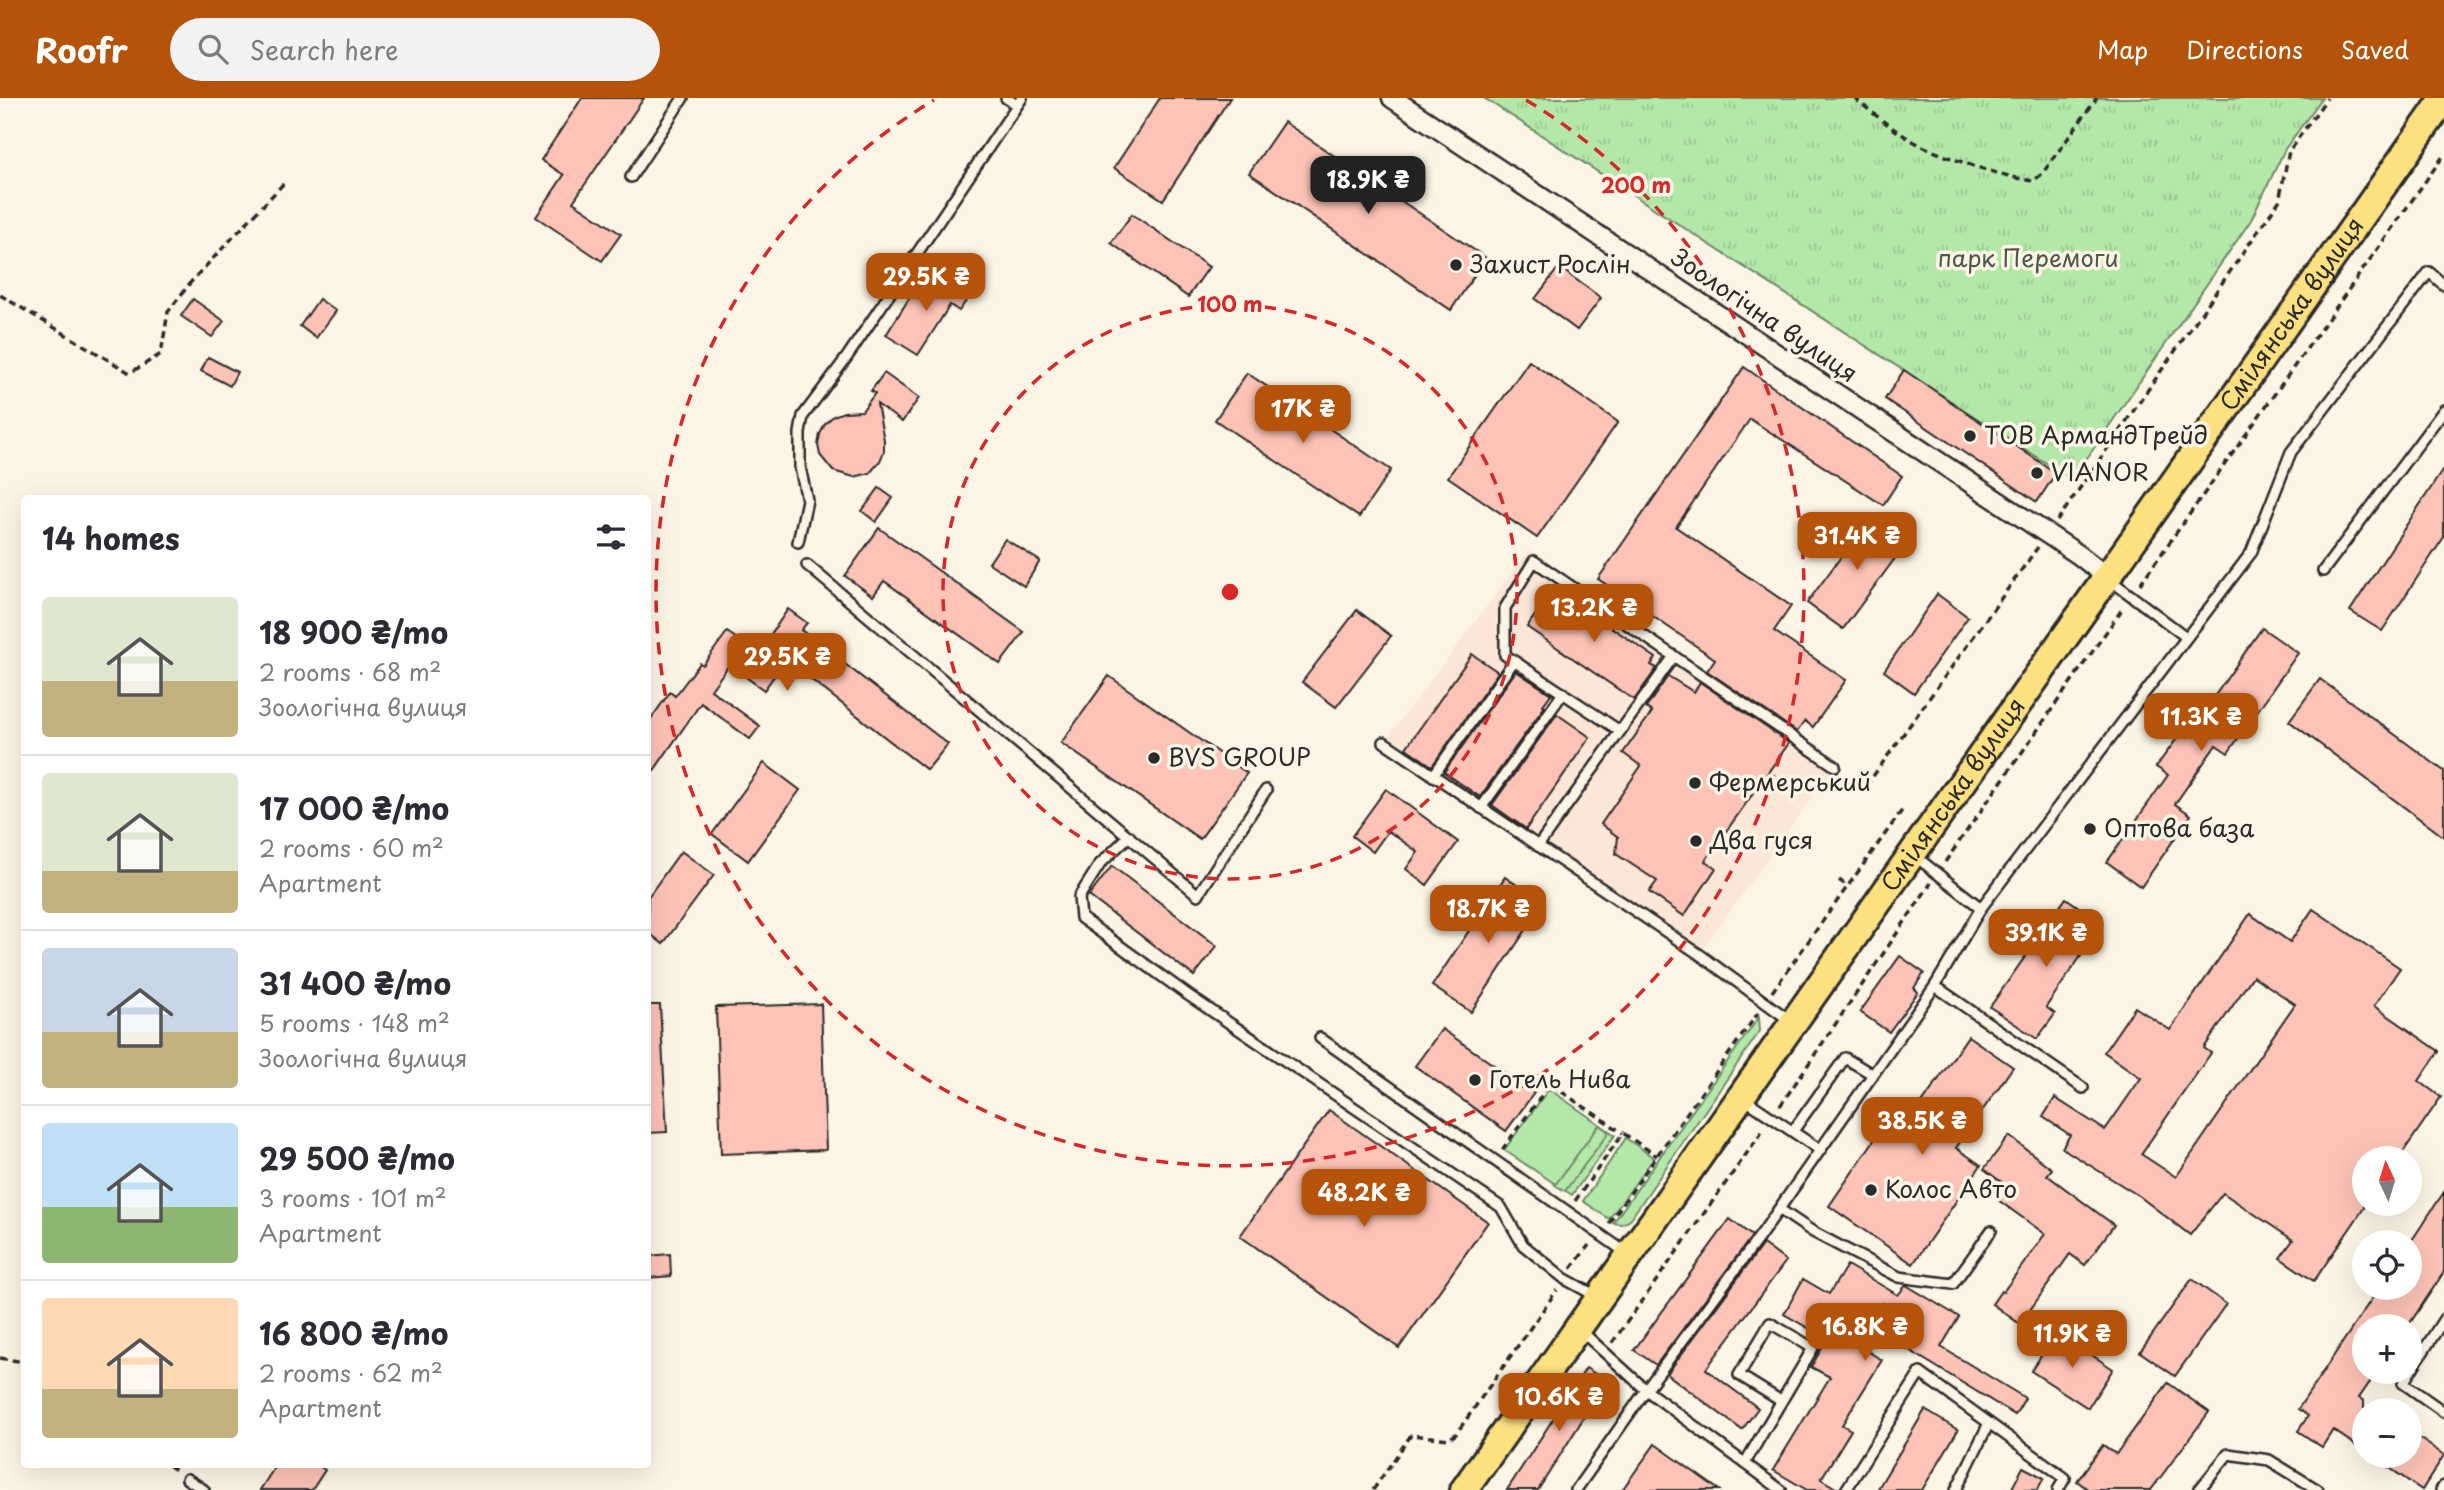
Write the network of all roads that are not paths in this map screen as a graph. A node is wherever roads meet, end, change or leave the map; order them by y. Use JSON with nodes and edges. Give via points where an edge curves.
{"nodes":[{"id":1,"x":683,"y":98,"type":"edge"},
{"id":2,"x":1006,"y":98,"type":"edge"},
{"id":3,"x":1392,"y":98,"type":"edge"},
{"id":4,"x":2444,"y":99,"type":"edge"},
{"id":5,"x":1019,"y":102,"type":"edge"},
{"id":6,"x":632,"y":177,"type":"dead end"},
{"id":7,"x":2444,"y":285,"type":"edge"},
{"id":8,"x":2444,"y":410,"type":"edge"},
{"id":9,"x":797,"y":542,"type":"dead end"},
{"id":10,"x":807,"y":565,"type":"dead end"},
{"id":11,"x":2323,"y":570,"type":"dead end"},
{"id":12,"x":2107,"y":577,"type":"junction"},
{"id":13,"x":2186,"y":637,"type":"junction"},
{"id":14,"x":1674,"y":656,"type":"junction"},
{"id":15,"x":1514,"y":661,"type":"junction"},
{"id":16,"x":1563,"y":693,"type":"junction"},
{"id":17,"x":1620,"y":731,"type":"junction"},
{"id":18,"x":1384,"y":742,"type":"dead end"},
{"id":19,"x":1835,"y":766,"type":"dead end"},
{"id":20,"x":1433,"y":776,"type":"junction"},
{"id":21,"x":1266,"y":790,"type":"dead end"},
{"id":22,"x":1481,"y":808,"type":"junction"},
{"id":23,"x":1129,"y":836,"type":"junction"},
{"id":24,"x":1538,"y":846,"type":"junction"},
{"id":25,"x":1912,"y":854,"type":"junction"},
{"id":26,"x":1980,"y":908,"type":"junction"},
{"id":27,"x":1935,"y":986,"type":"junction"},
{"id":28,"x":1793,"y":1023,"type":"junction"},
{"id":29,"x":1320,"y":1038,"type":"dead end"},
{"id":30,"x":1872,"y":1074,"type":"junction"},
{"id":31,"x":2083,"y":1088,"type":"dead end"},
{"id":32,"x":1741,"y":1097,"type":"junction"},
{"id":33,"x":1793,"y":1131,"type":"junction"},
{"id":34,"x":1820,"y":1150,"type":"junction"},
{"id":35,"x":1779,"y":1209,"type":"junction"},
{"id":36,"x":1991,"y":1230,"type":"dead end"},
{"id":37,"x":1629,"y":1255,"type":"junction"},
{"id":38,"x":1599,"y":1298,"type":"junction"},
{"id":39,"x":2444,"y":1319,"type":"edge"},
{"id":40,"x":1577,"y":1328,"type":"junction"},
{"id":41,"x":1646,"y":1390,"type":"junction"},
{"id":42,"x":1781,"y":1401,"type":"junction"},
{"id":43,"x":2444,"y":1412,"type":"edge"},
{"id":44,"x":1989,"y":1423,"type":"junction"},
{"id":45,"x":1745,"y":1463,"type":"junction"},
{"id":46,"x":187,"y":1479,"type":"dead end"},
{"id":47,"x":204,"y":1490,"type":"edge"},
{"id":48,"x":1464,"y":1490,"type":"edge"},
{"id":49,"x":1576,"y":1490,"type":"edge"},
{"id":50,"x":1781,"y":1490,"type":"edge"},
{"id":51,"x":1846,"y":1490,"type":"edge"},
{"id":52,"x":1956,"y":1490,"type":"edge"},
{"id":53,"x":2058,"y":1490,"type":"edge"},
{"id":54,"x":2199,"y":1490,"type":"edge"},
{"id":55,"x":2318,"y":1490,"type":"edge"}],
"edges":[{"from":1,"to":6,"type":"lane"},
{"from":2,"to":5,"type":"lane"},
{"from":3,"to":12,"type":"street","name":"Зоологічна вулиця"},
{"from":4,"to":12,"type":"main road","name":"Смілянська вулиця"},
{"from":5,"to":9,"type":"lane","via":[[803,416],[800,467],[807,500]]},
{"from":7,"to":13,"type":"lane","via":[[2429,272],[2291,452],[2251,553]]},
{"from":8,"to":11,"type":"lane"},
{"from":10,"to":23,"type":"lane"},
{"from":12,"to":13,"type":"lane"},
{"from":12,"to":25,"type":"main road","name":"Смілянська вулиця"},
{"from":13,"to":26,"type":"lane"},
{"from":14,"to":15,"type":"lane","via":[[1534,561],[1505,608],[1505,654]]},
{"from":14,"to":17,"type":"lane"},
{"from":14,"to":19,"type":"lane"},
{"from":15,"to":16,"type":"lane"},
{"from":15,"to":20,"type":"lane"},
{"from":16,"to":17,"type":"lane"},
{"from":16,"to":22,"type":"lane"},
{"from":17,"to":24,"type":"lane"},
{"from":18,"to":20,"type":"lane"},
{"from":20,"to":22,"type":"lane"},
{"from":21,"to":23,"type":"lane","via":[[1198,895]]},
{"from":22,"to":24,"type":"lane"},
{"from":23,"to":38,"type":"lane","via":[[1100,864],[1079,897],[1081,918],[1501,1208],[1523,1245],[1565,1279]]},
{"from":24,"to":28,"type":"lane"},
{"from":25,"to":26,"type":"lane"},
{"from":25,"to":28,"type":"main road","name":"Смілянська вулиця"},
{"from":26,"to":27,"type":"lane"},
{"from":27,"to":30,"type":"lane"},
{"from":27,"to":31,"type":"lane"},
{"from":28,"to":32,"type":"main road","name":"Смілянська вулиця"},
{"from":29,"to":37,"type":"lane"},
{"from":30,"to":33,"type":"lane","via":[[1845,1058]]},
{"from":30,"to":34,"type":"lane"},
{"from":32,"to":33,"type":"lane"},
{"from":32,"to":37,"type":"main road","name":"Смілянська вулиця"},
{"from":33,"to":34,"type":"lane"},
{"from":34,"to":35,"type":"lane"},
{"from":35,"to":36,"type":"lane","via":[[1899,1277],[1953,1284]]},
{"from":35,"to":41,"type":"lane"},
{"from":37,"to":38,"type":"main road","name":"Смілянська вулиця"},
{"from":38,"to":40,"type":"main road","name":"Смілянська вулиця"},
{"from":39,"to":43,"type":"lane","via":[[2403,1383]]},
{"from":40,"to":41,"type":"lane"},
{"from":40,"to":48,"type":"main road","name":"Смілянська вулиця"},
{"from":41,"to":45,"type":"lane"},
{"from":41,"to":49,"type":"lane"},
{"from":42,"to":42,"type":"lane","via":[[1812,1348],[1770,1323],[1739,1375]]},
{"from":42,"to":45,"type":"lane"},
{"from":44,"to":51,"type":"lane","via":[[1920,1373]]},
{"from":44,"to":52,"type":"lane"},
{"from":44,"to":53,"type":"lane","via":[[2065,1478]]},
{"from":45,"to":50,"type":"lane"},
{"from":46,"to":47,"type":"lane"},
{"from":54,"to":55,"type":"lane","via":[[2228,1454],[2269,1460]]}]}
